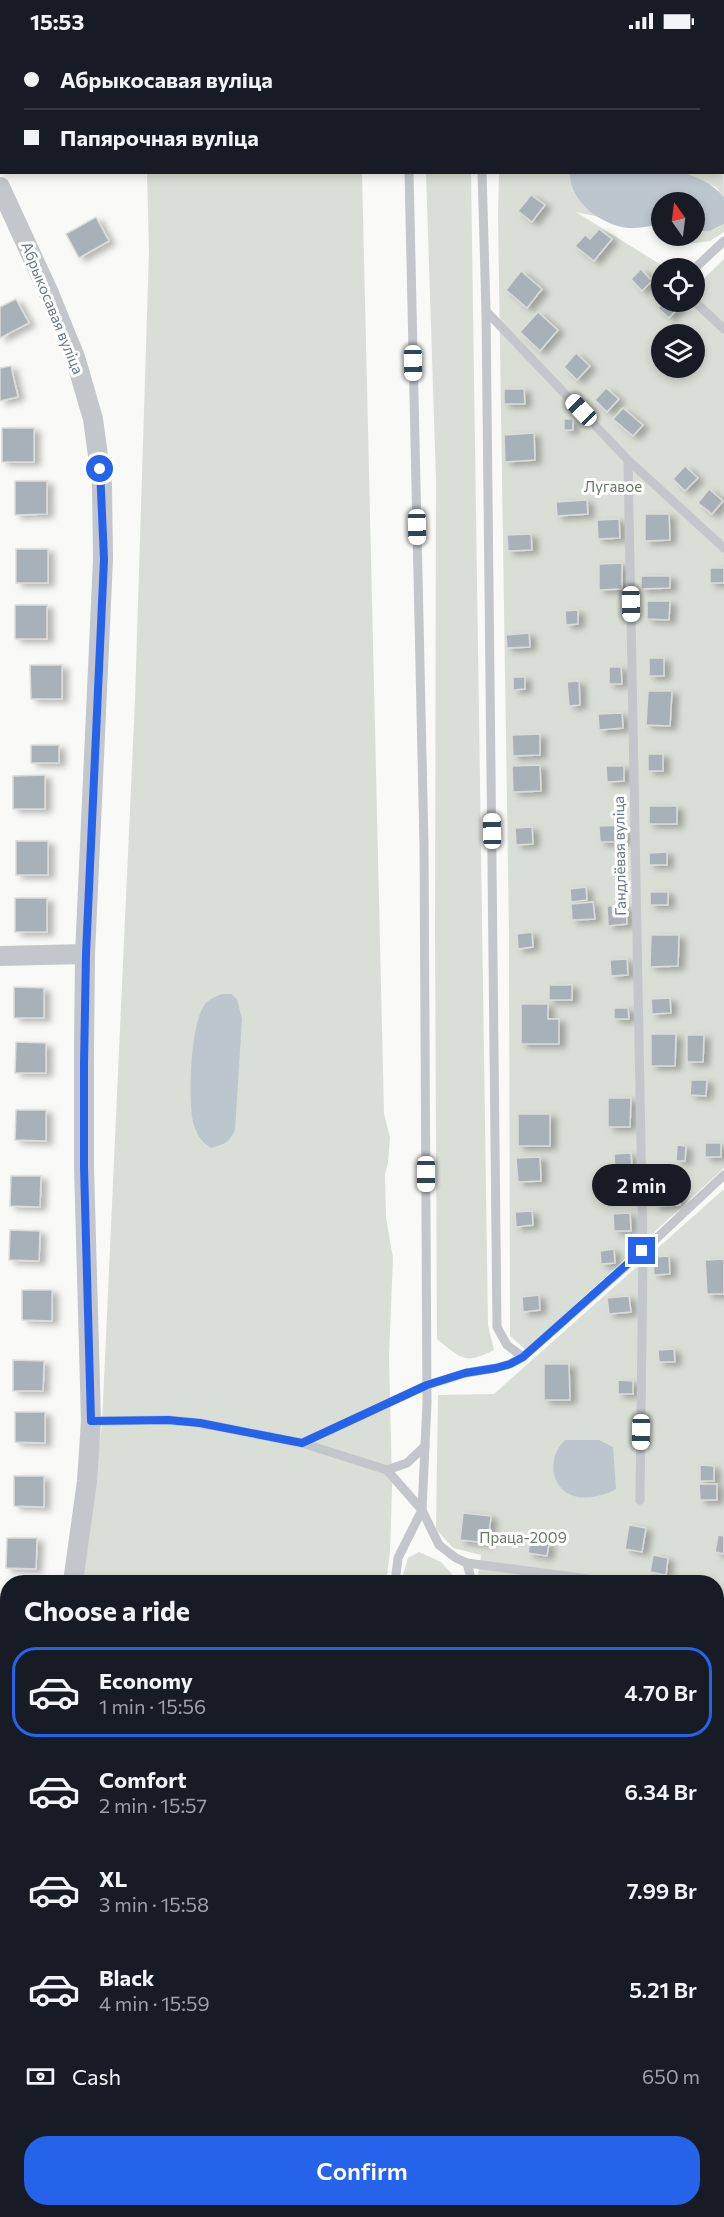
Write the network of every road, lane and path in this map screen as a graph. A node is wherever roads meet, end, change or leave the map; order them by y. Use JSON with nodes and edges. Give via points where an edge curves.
{"nodes":[{"id":1,"x":409,"y":174,"type":"edge"},
{"id":2,"x":482,"y":174,"type":"edge"},
{"id":3,"x":0,"y":187,"type":"edge"},
{"id":4,"x":724,"y":241,"type":"edge"},
{"id":5,"x":705,"y":259,"type":"edge"},
{"id":6,"x":486,"y":311,"type":"junction"},
{"id":7,"x":705,"y":311,"type":"edge"},
{"id":8,"x":724,"y":329,"type":"edge"},
{"id":9,"x":628,"y":460,"type":"junction"},
{"id":10,"x":724,"y":548,"type":"edge"},
{"id":11,"x":86,"y":954,"type":"junction"},
{"id":12,"x":0,"y":956,"type":"edge"},
{"id":13,"x":724,"y":1174,"type":"edge"},
{"id":14,"x":642,"y":1251,"type":"junction"},
{"id":15,"x":523,"y":1357,"type":"junction"},
{"id":16,"x":427,"y":1385,"type":"junction"},
{"id":17,"x":91,"y":1421,"type":"junction"},
{"id":18,"x":302,"y":1443,"type":"junction"},
{"id":19,"x":425,"y":1446,"type":"junction"},
{"id":20,"x":387,"y":1470,"type":"junction"},
{"id":21,"x":640,"y":1500,"type":"dead end"},
{"id":22,"x":422,"y":1510,"type":"junction"},
{"id":23,"x":467,"y":1563,"type":"junction"},
{"id":24,"x":74,"y":1575,"type":"edge"},
{"id":25,"x":396,"y":1575,"type":"edge"},
{"id":26,"x":470,"y":1575,"type":"edge"},
{"id":27,"x":558,"y":1575,"type":"edge"}],
"edges":[{"from":1,"to":16,"type":"lane","via":[[423,833]]},
{"from":2,"to":6,"type":"lane"},
{"from":3,"to":11,"type":"street","name":"Абрыкосавая вуліца","via":[[75,357],[99,453],[104,559]]},
{"from":4,"to":5,"type":"lane"},
{"from":6,"to":9,"type":"lane"},
{"from":6,"to":15,"type":"lane","via":[[497,1327],[507,1345]]},
{"from":7,"to":8,"type":"lane"},
{"from":9,"to":10,"type":"lane"},
{"from":9,"to":14,"type":"lane","name":"Гандлёвая вуліца"},
{"from":11,"to":12,"type":"street"},
{"from":11,"to":17,"type":"street","name":"Абрыкосавая вуліца","via":[[84,1167]]},
{"from":13,"to":14,"type":"lane"},
{"from":14,"to":15,"type":"lane"},
{"from":14,"to":21,"type":"lane","name":"Гандлёвая вуліца"},
{"from":15,"to":16,"type":"lane","via":[[510,1364]]},
{"from":16,"to":18,"type":"lane"},
{"from":16,"to":19,"type":"lane"},
{"from":17,"to":18,"type":"lane","via":[[200,1423]]},
{"from":17,"to":24,"type":"street","name":"Абрыкосавая вуліца"},
{"from":18,"to":20,"type":"lane"},
{"from":19,"to":20,"type":"lane","via":[[406,1462]]},
{"from":19,"to":22,"type":"lane"},
{"from":20,"to":22,"type":"lane"},
{"from":22,"to":23,"type":"lane","via":[[439,1545]]},
{"from":22,"to":25,"type":"lane","via":[[398,1558]]},
{"from":23,"to":26,"type":"lane"},
{"from":23,"to":27,"type":"lane"}]}
